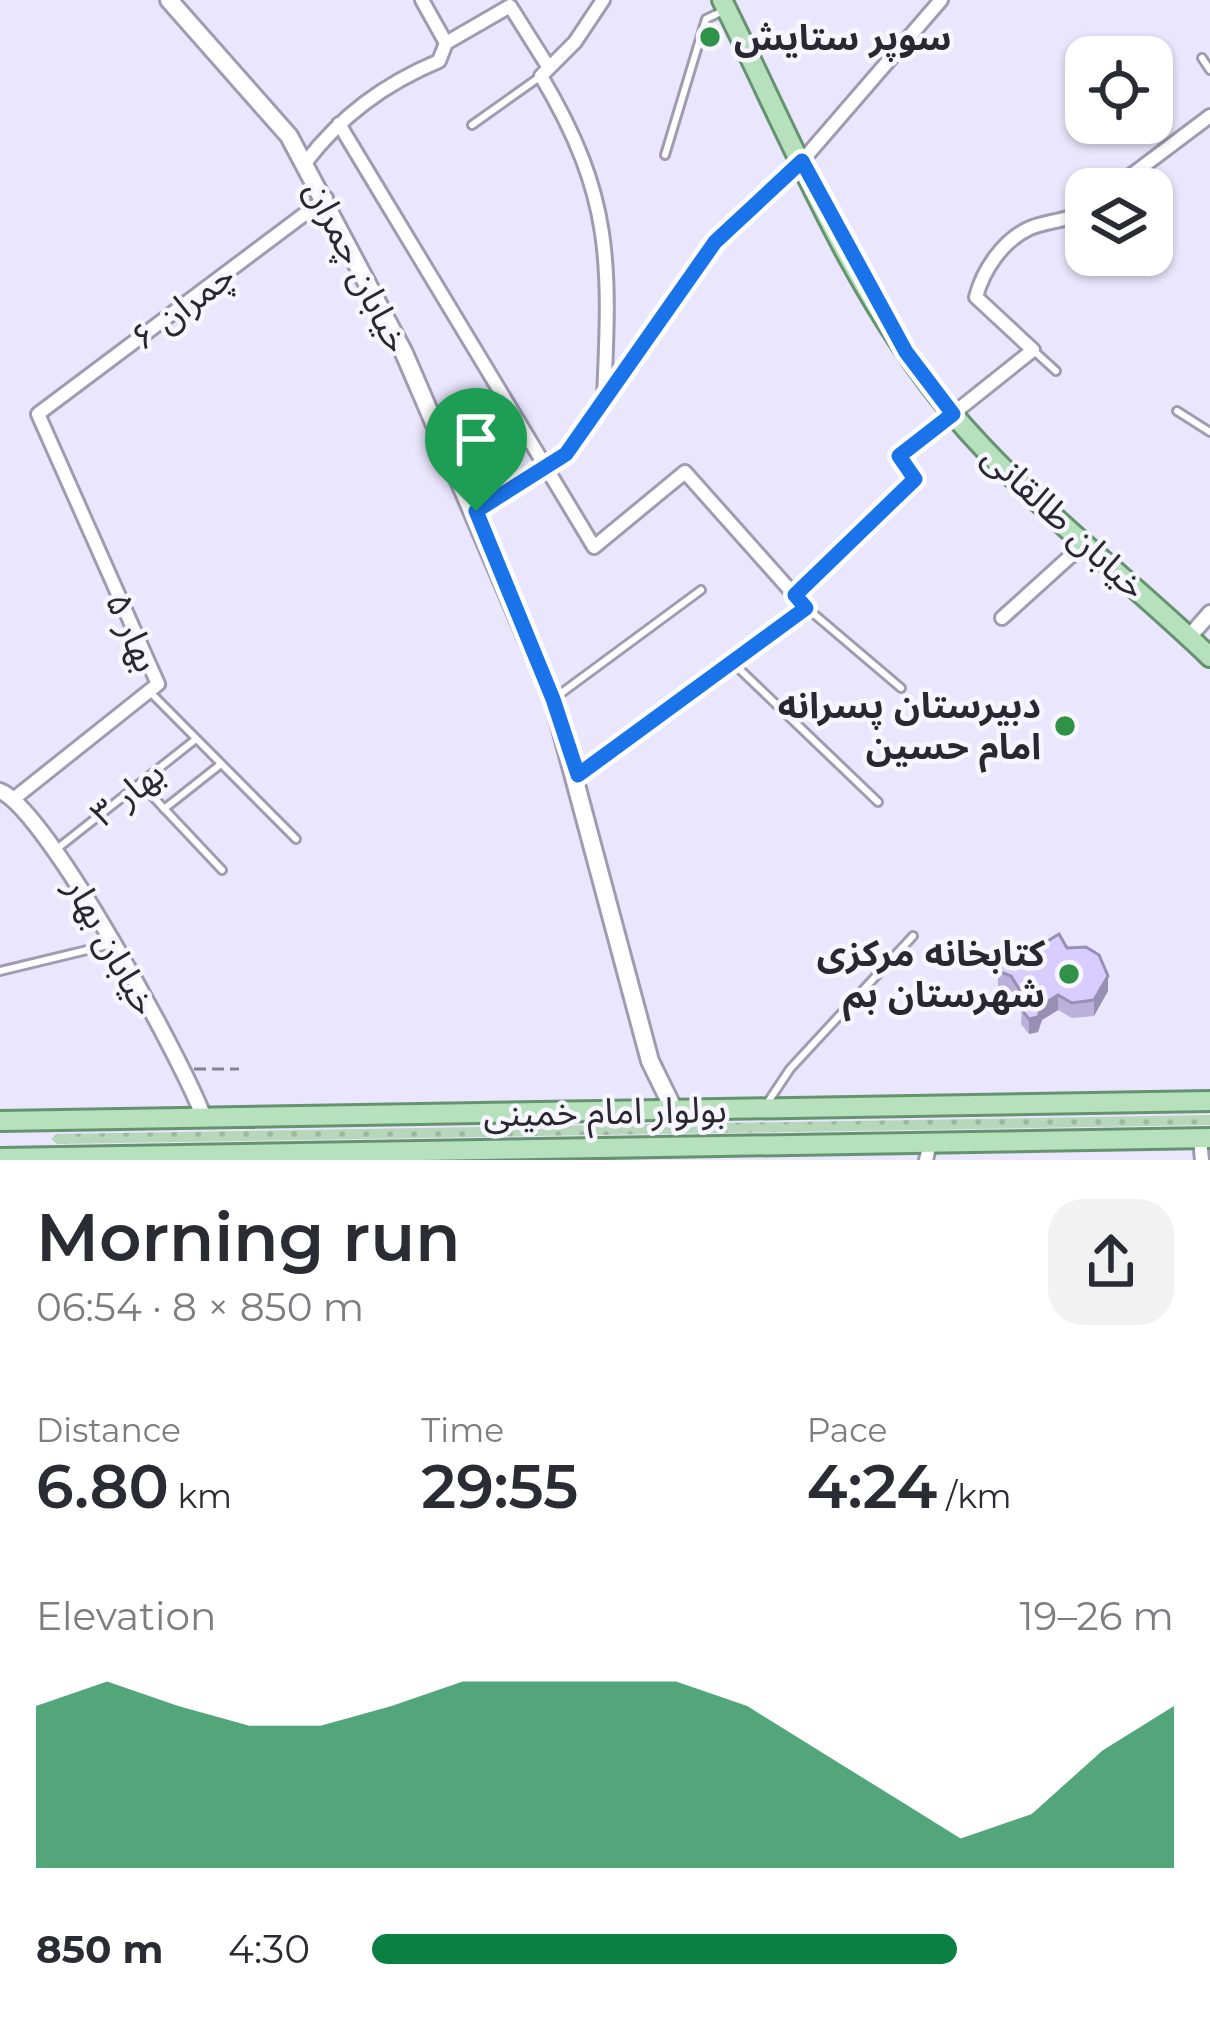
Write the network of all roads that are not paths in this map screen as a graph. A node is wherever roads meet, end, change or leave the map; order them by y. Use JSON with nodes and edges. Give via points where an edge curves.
{"nodes":[{"id":1,"x":169,"y":0,"type":"edge"},
{"id":2,"x":422,"y":0,"type":"edge"},
{"id":3,"x":603,"y":0,"type":"edge"},
{"id":4,"x":941,"y":0,"type":"edge"},
{"id":5,"x":724,"y":4,"type":"edge"},
{"id":6,"x":446,"y":43,"type":"junction"},
{"id":7,"x":1202,"y":58,"type":"dead end"},
{"id":8,"x":1210,"y":70,"type":"edge"},
{"id":9,"x":545,"y":72,"type":"junction"},
{"id":10,"x":1210,"y":116,"type":"edge"},
{"id":11,"x":339,"y":124,"type":"junction"},
{"id":12,"x":472,"y":125,"type":"dead end"},
{"id":13,"x":665,"y":155,"type":"dead end"},
{"id":14,"x":802,"y":161,"type":"junction"},
{"id":15,"x":305,"y":163,"type":"junction"},
{"id":16,"x":1141,"y":168,"type":"edge"},
{"id":17,"x":326,"y":198,"type":"junction"},
{"id":18,"x":1065,"y":220,"type":"edge"},
{"id":19,"x":1033,"y":350,"type":"junction"},
{"id":20,"x":1056,"y":371,"type":"dead end"},
{"id":21,"x":604,"y":399,"type":"junction"},
{"id":22,"x":1177,"y":411,"type":"dead end"},
{"id":23,"x":38,"y":414,"type":"joint"},
{"id":24,"x":953,"y":414,"type":"junction"},
{"id":25,"x":1210,"y":432,"type":"edge"},
{"id":26,"x":545,"y":466,"type":"junction"},
{"id":27,"x":476,"y":511,"type":"junction"},
{"id":28,"x":1086,"y":542,"type":"junction"},
{"id":29,"x":701,"y":590,"type":"dead end"},
{"id":30,"x":795,"y":595,"type":"junction"},
{"id":31,"x":806,"y":608,"type":"junction"},
{"id":32,"x":1210,"y":613,"type":"edge"},
{"id":33,"x":1002,"y":618,"type":"dead end"},
{"id":34,"x":1189,"y":637,"type":"junction"},
{"id":35,"x":1210,"y":657,"type":"edge"},
{"id":36,"x":732,"y":662,"type":"junction"},
{"id":37,"x":902,"y":688,"type":"dead end"},
{"id":38,"x":149,"y":691,"type":"junction"},
{"id":39,"x":553,"y":699,"type":"junction"},
{"id":40,"x":196,"y":739,"type":"junction"},
{"id":41,"x":221,"y":764,"type":"junction"},
{"id":42,"x":578,"y":775,"type":"junction"},
{"id":43,"x":140,"y":783,"type":"junction"},
{"id":44,"x":0,"y":791,"type":"edge"},
{"id":45,"x":16,"y":797,"type":"junction"},
{"id":46,"x":878,"y":802,"type":"dead end"},
{"id":47,"x":164,"y":809,"type":"junction"},
{"id":48,"x":296,"y":839,"type":"dead end"},
{"id":49,"x":58,"y":848,"type":"junction"},
{"id":50,"x":222,"y":870,"type":"dead end"},
{"id":51,"x":913,"y":936,"type":"dead end"},
{"id":52,"x":112,"y":944,"type":"junction"},
{"id":53,"x":0,"y":971,"type":"edge"},
{"id":54,"x":1210,"y":1101,"type":"edge"},
{"id":55,"x":764,"y":1108,"type":"junction"},
{"id":56,"x":674,"y":1110,"type":"junction"},
{"id":57,"x":204,"y":1118,"type":"junction"},
{"id":58,"x":29,"y":1120,"type":"junction"},
{"id":59,"x":0,"y":1121,"type":"edge"},
{"id":60,"x":1205,"y":1138,"type":"edge"},
{"id":61,"x":936,"y":1151,"type":"edge"},
{"id":62,"x":705,"y":1153,"type":"edge"},
{"id":63,"x":629,"y":1154,"type":"edge"},
{"id":64,"x":522,"y":1155,"type":"edge"},
{"id":65,"x":320,"y":1156,"type":"edge"},
{"id":66,"x":0,"y":1158,"type":"edge"},
{"id":67,"x":30,"y":1158,"type":"edge"},
{"id":68,"x":1202,"y":1160,"type":"edge"}],
"edges":[{"from":1,"to":15,"type":"main road","name":"خیابان چمران"},
{"from":2,"to":6,"type":"street"},
{"from":3,"to":9,"type":"street"},
{"from":4,"to":14,"type":"street"},
{"from":5,"to":13,"type":"lane","via":[[706,19]]},
{"from":5,"to":14,"type":"main road","name":"خیابان طالقانی"},
{"from":6,"to":9,"type":"street","via":[[510,6]]},
{"from":6,"to":11,"type":"street","via":[[439,61],[378,92]]},
{"from":7,"to":8,"type":"lane"},
{"from":9,"to":12,"type":"lane"},
{"from":9,"to":21,"type":"street","via":[[603,220]]},
{"from":10,"to":16,"type":"street"},
{"from":11,"to":15,"type":"street"},
{"from":11,"to":26,"type":"street"},
{"from":14,"to":21,"type":"street","via":[[715,242]]},
{"from":14,"to":24,"type":"main road","name":"خیابان طالقانی","via":[[906,352]]},
{"from":15,"to":17,"type":"main road","name":"خیابان چمران"},
{"from":17,"to":23,"type":"street","name":"چمران ۶"},
{"from":17,"to":27,"type":"main road","name":"خیابان چمران"},
{"from":18,"to":19,"type":"street","via":[[1030,228],[979,284],[976,297]]},
{"from":19,"to":20,"type":"lane"},
{"from":19,"to":24,"type":"street"},
{"from":21,"to":26,"type":"street","via":[[566,454]]},
{"from":22,"to":25,"type":"lane"},
{"from":23,"to":38,"type":"street","name":"بهار ۵","via":[[158,684]]},
{"from":24,"to":28,"type":"main road","name":"خیابان طالقانی"},
{"from":24,"to":30,"type":"street","via":[[899,456],[915,479]]},
{"from":26,"to":27,"type":"street"},
{"from":26,"to":30,"type":"street","via":[[594,547],[685,472]]},
{"from":27,"to":39,"type":"main road","name":"خیابان چمران"},
{"from":28,"to":33,"type":"street"},
{"from":28,"to":34,"type":"main road","name":"خیابان طالقانی"},
{"from":29,"to":39,"type":"lane"},
{"from":30,"to":31,"type":"street"},
{"from":31,"to":36,"type":"street"},
{"from":31,"to":37,"type":"lane"},
{"from":32,"to":34,"type":"street"},
{"from":34,"to":35,"type":"main road","name":"خیابان طالقانی"},
{"from":36,"to":42,"type":"street"},
{"from":36,"to":46,"type":"lane"},
{"from":38,"to":40,"type":"lane"},
{"from":38,"to":45,"type":"street","name":"بهار ۵"},
{"from":39,"to":42,"type":"main road","name":"خیابان چمران"},
{"from":40,"to":41,"type":"lane"},
{"from":40,"to":43,"type":"lane","name":"بهار ۳"},
{"from":41,"to":47,"type":"lane"},
{"from":41,"to":48,"type":"lane"},
{"from":42,"to":56,"type":"main road","name":"خیابان چمران","via":[[650,1061]]},
{"from":43,"to":47,"type":"lane"},
{"from":43,"to":49,"type":"lane","name":"بهار ۳"},
{"from":44,"to":45,"type":"street","name":"خیابان بهار"},
{"from":45,"to":49,"type":"street","name":"خیابان بهار"},
{"from":47,"to":50,"type":"lane"},
{"from":49,"to":52,"type":"street","name":"خیابان بهار"},
{"from":51,"to":55,"type":"lane"},
{"from":52,"to":53,"type":"lane"},
{"from":52,"to":57,"type":"street","name":"خیابان بهار"},
{"from":54,"to":55,"type":"main road","name":"بولوار امام خمینی"},
{"from":55,"to":56,"type":"main road","name":"بولوار امام خمینی"},
{"from":56,"to":57,"type":"main road","name":"بولوار امام خمینی"},
{"from":57,"to":58,"type":"main road","name":"بولوار امام خمینی"},
{"from":58,"to":59,"type":"main road","name":"بولوار امام خمینی"},
{"from":58,"to":67,"type":"main road"},
{"from":60,"to":61,"type":"main road","name":"بولوار امام خمینی"},
{"from":60,"to":68,"type":"street"},
{"from":61,"to":62,"type":"main road","name":"بولوار امام خمینی"},
{"from":62,"to":63,"type":"main road","name":"بولوار امام خمینی"},
{"from":63,"to":64,"type":"main road","name":"بولوار امام خمینی"},
{"from":64,"to":65,"type":"main road","name":"بولوار امام خمینی"},
{"from":65,"to":67,"type":"main road","name":"بولوار امام خمینی"},
{"from":66,"to":67,"type":"main road","name":"بولوار امام خمینی"}]}
